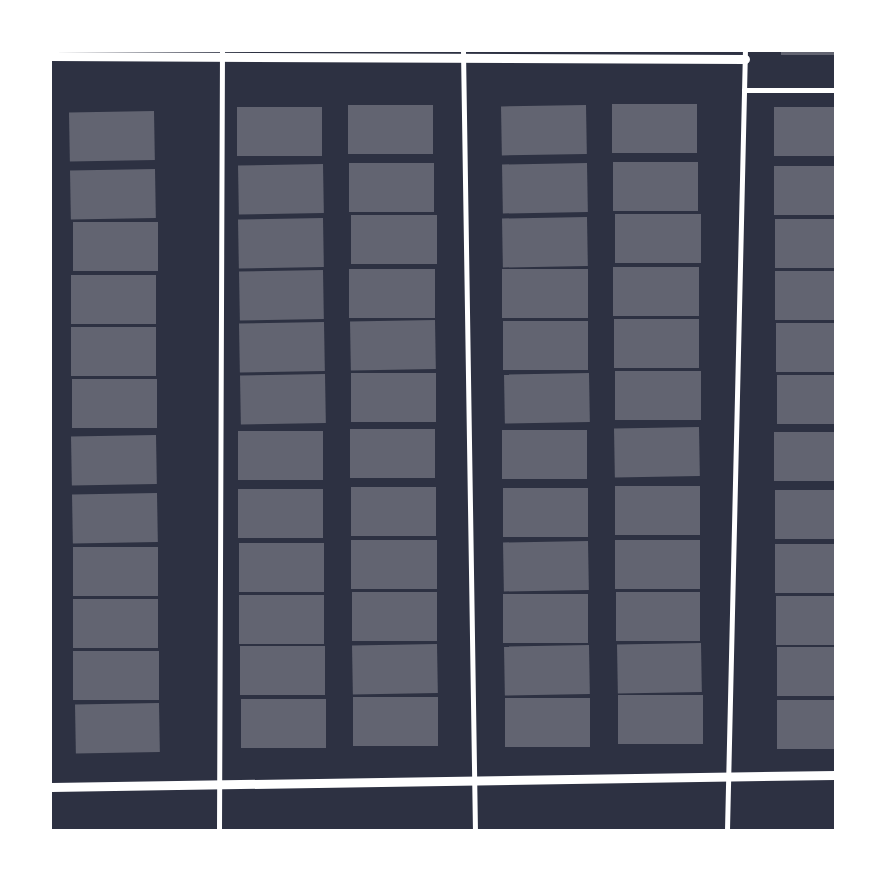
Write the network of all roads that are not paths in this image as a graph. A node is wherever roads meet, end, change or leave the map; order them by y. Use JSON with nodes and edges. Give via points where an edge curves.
{"nodes":[{"id":1,"x":222,"y":54,"type":"edge"},
{"id":2,"x":463,"y":54,"type":"edge"},
{"id":3,"x":745,"y":55,"type":"edge"},
{"id":4,"x":51,"y":56,"type":"edge"},
{"id":5,"x":744,"y":90,"type":"junction"},
{"id":6,"x":835,"y":90,"type":"edge"},
{"id":7,"x":835,"y":775,"type":"edge"},
{"id":8,"x":729,"y":777,"type":"junction"},
{"id":9,"x":475,"y":780,"type":"junction"},
{"id":10,"x":220,"y":784,"type":"junction"},
{"id":11,"x":51,"y":787,"type":"edge"},
{"id":12,"x":220,"y":830,"type":"edge"},
{"id":13,"x":474,"y":830,"type":"edge"},
{"id":14,"x":727,"y":830,"type":"edge"}],
"edges":[{"from":1,"to":2,"type":"street"},
{"from":1,"to":4,"type":"street"},
{"from":1,"to":10,"type":"street"},
{"from":2,"to":3,"type":"street"},
{"from":2,"to":9,"type":"street"},
{"from":3,"to":5,"type":"street"},
{"from":5,"to":6,"type":"street"},
{"from":5,"to":8,"type":"street"},
{"from":7,"to":8,"type":"street"},
{"from":8,"to":9,"type":"street"},
{"from":8,"to":14,"type":"street"},
{"from":9,"to":10,"type":"street"},
{"from":9,"to":13,"type":"street"},
{"from":10,"to":11,"type":"street"},
{"from":10,"to":12,"type":"street"}]}
